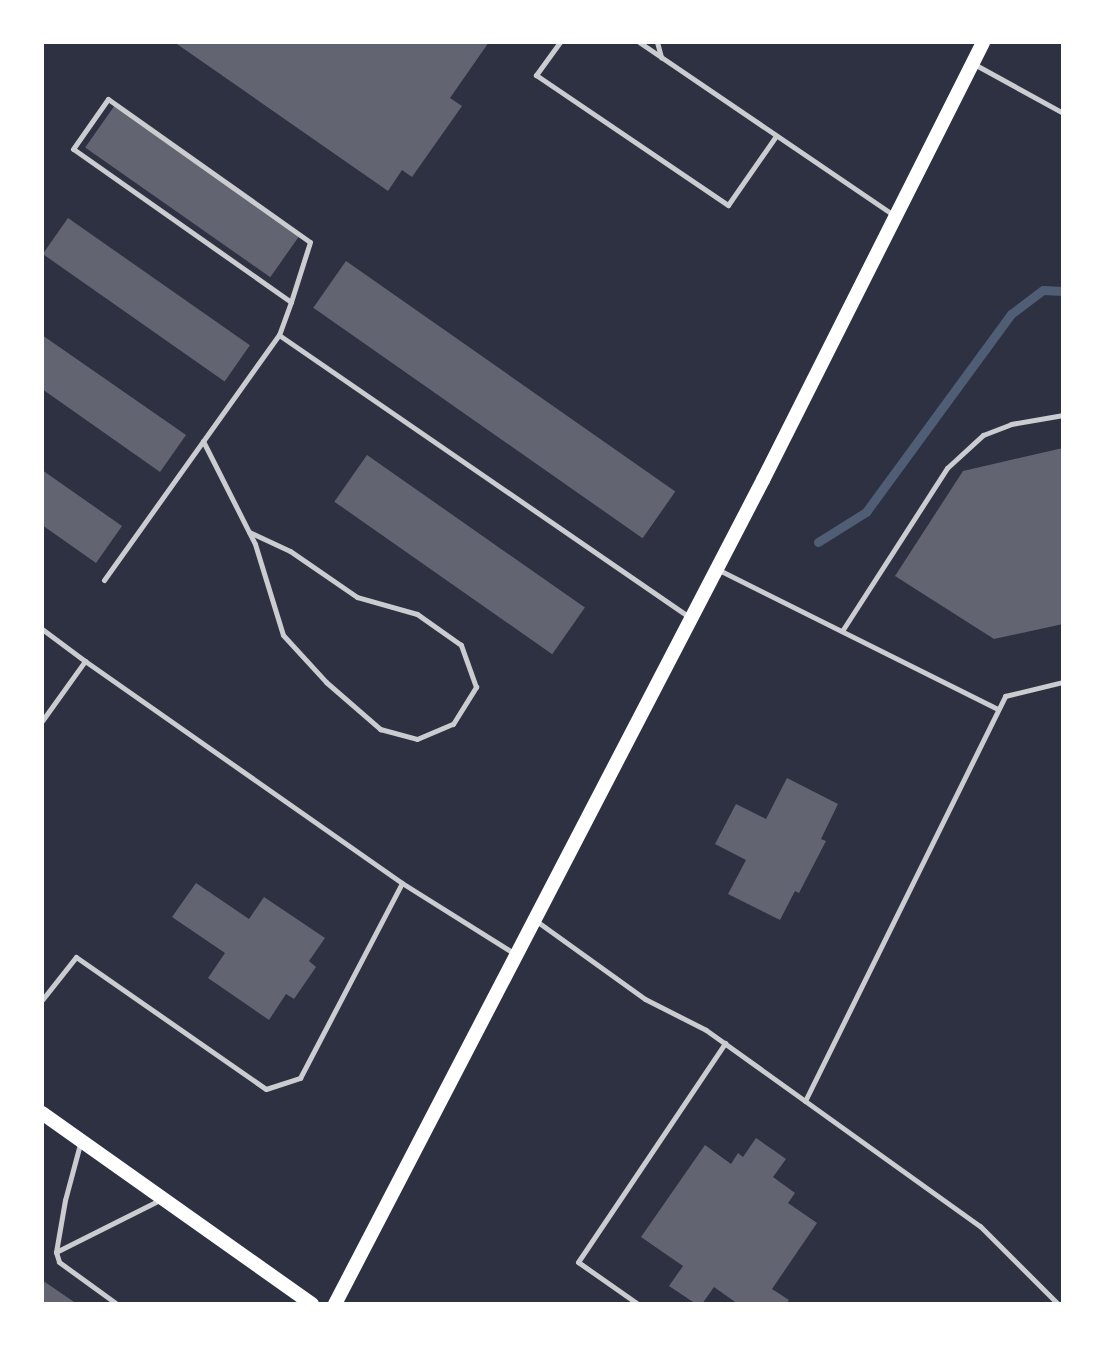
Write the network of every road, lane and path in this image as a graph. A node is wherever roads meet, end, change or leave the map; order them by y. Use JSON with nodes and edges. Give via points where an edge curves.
{"nodes":[{"id":1,"x":559,"y":42,"type":"edge"},
{"id":2,"x":639,"y":42,"type":"edge"},
{"id":3,"x":657,"y":42,"type":"edge"},
{"id":4,"x":983,"y":42,"type":"edge"},
{"id":5,"x":661,"y":57,"type":"junction"},
{"id":6,"x":972,"y":63,"type":"junction"},
{"id":7,"x":1063,"y":113,"type":"edge"},
{"id":8,"x":776,"y":136,"type":"junction"},
{"id":9,"x":895,"y":216,"type":"junction"},
{"id":10,"x":291,"y":302,"type":"junction"},
{"id":11,"x":279,"y":335,"type":"junction"},
{"id":12,"x":1063,"y":415,"type":"edge"},
{"id":13,"x":203,"y":441,"type":"junction"},
{"id":14,"x":249,"y":532,"type":"junction"},
{"id":15,"x":717,"y":569,"type":"junction"},
{"id":16,"x":104,"y":580,"type":"dead end"},
{"id":17,"x":691,"y":618,"type":"junction"},
{"id":18,"x":42,"y":629,"type":"edge"},
{"id":19,"x":842,"y":631,"type":"junction"},
{"id":20,"x":85,"y":661,"type":"junction"},
{"id":21,"x":1063,"y":682,"type":"edge"},
{"id":22,"x":999,"y":709,"type":"junction"},
{"id":23,"x":42,"y":721,"type":"edge"},
{"id":24,"x":402,"y":883,"type":"junction"},
{"id":25,"x":535,"y":920,"type":"junction"},
{"id":26,"x":517,"y":955,"type":"junction"},
{"id":27,"x":42,"y":1000,"type":"edge"},
{"id":28,"x":725,"y":1043,"type":"junction"},
{"id":29,"x":805,"y":1101,"type":"junction"},
{"id":30,"x":42,"y":1113,"type":"edge"},
{"id":31,"x":81,"y":1140,"type":"junction"},
{"id":32,"x":163,"y":1199,"type":"junction"},
{"id":33,"x":56,"y":1252,"type":"junction"},
{"id":34,"x":117,"y":1304,"type":"edge"},
{"id":35,"x":312,"y":1304,"type":"edge"},
{"id":36,"x":335,"y":1304,"type":"edge"},
{"id":37,"x":638,"y":1304,"type":"edge"},
{"id":38,"x":1058,"y":1304,"type":"edge"}],
"edges":[{"from":1,"to":8,"type":"lane","via":[[536,75],[728,205]]},
{"from":2,"to":5,"type":"lane"},
{"from":3,"to":5,"type":"lane"},
{"from":4,"to":6,"type":"main road"},
{"from":5,"to":8,"type":"lane"},
{"from":6,"to":7,"type":"lane"},
{"from":6,"to":9,"type":"main road"},
{"from":8,"to":9,"type":"lane"},
{"from":9,"to":15,"type":"main road"},
{"from":10,"to":10,"type":"lane","via":[[310,242],[108,99],[73,149]]},
{"from":10,"to":11,"type":"lane"},
{"from":11,"to":13,"type":"lane"},
{"from":11,"to":17,"type":"lane"},
{"from":12,"to":19,"type":"lane","via":[[1011,424],[983,435],[947,468]]},
{"from":13,"to":14,"type":"lane"},
{"from":13,"to":16,"type":"lane"},
{"from":14,"to":14,"type":"lane","via":[[283,635],[327,682],[380,729],[417,739],[453,724],[476,687],[461,645],[418,614],[357,597],[290,551]]},
{"from":15,"to":17,"type":"main road"},
{"from":15,"to":19,"type":"lane"},
{"from":17,"to":25,"type":"main road"},
{"from":18,"to":20,"type":"lane"},
{"from":19,"to":22,"type":"lane"},
{"from":20,"to":23,"type":"lane"},
{"from":20,"to":24,"type":"lane"},
{"from":21,"to":22,"type":"lane","via":[[1005,696]]},
{"from":22,"to":29,"type":"lane"},
{"from":24,"to":26,"type":"lane"},
{"from":24,"to":27,"type":"lane","via":[[300,1078],[267,1090],[76,957]]},
{"from":25,"to":26,"type":"main road"},
{"from":25,"to":28,"type":"lane","via":[[645,999]]},
{"from":26,"to":36,"type":"main road"},
{"from":28,"to":29,"type":"lane"},
{"from":28,"to":37,"type":"lane","via":[[578,1262]]},
{"from":29,"to":38,"type":"lane","via":[[981,1226]]},
{"from":30,"to":31,"type":"main road"},
{"from":31,"to":32,"type":"main road"},
{"from":31,"to":33,"type":"lane"},
{"from":32,"to":33,"type":"lane"},
{"from":32,"to":35,"type":"main road"},
{"from":33,"to":34,"type":"lane","via":[[59,1262]]}]}
